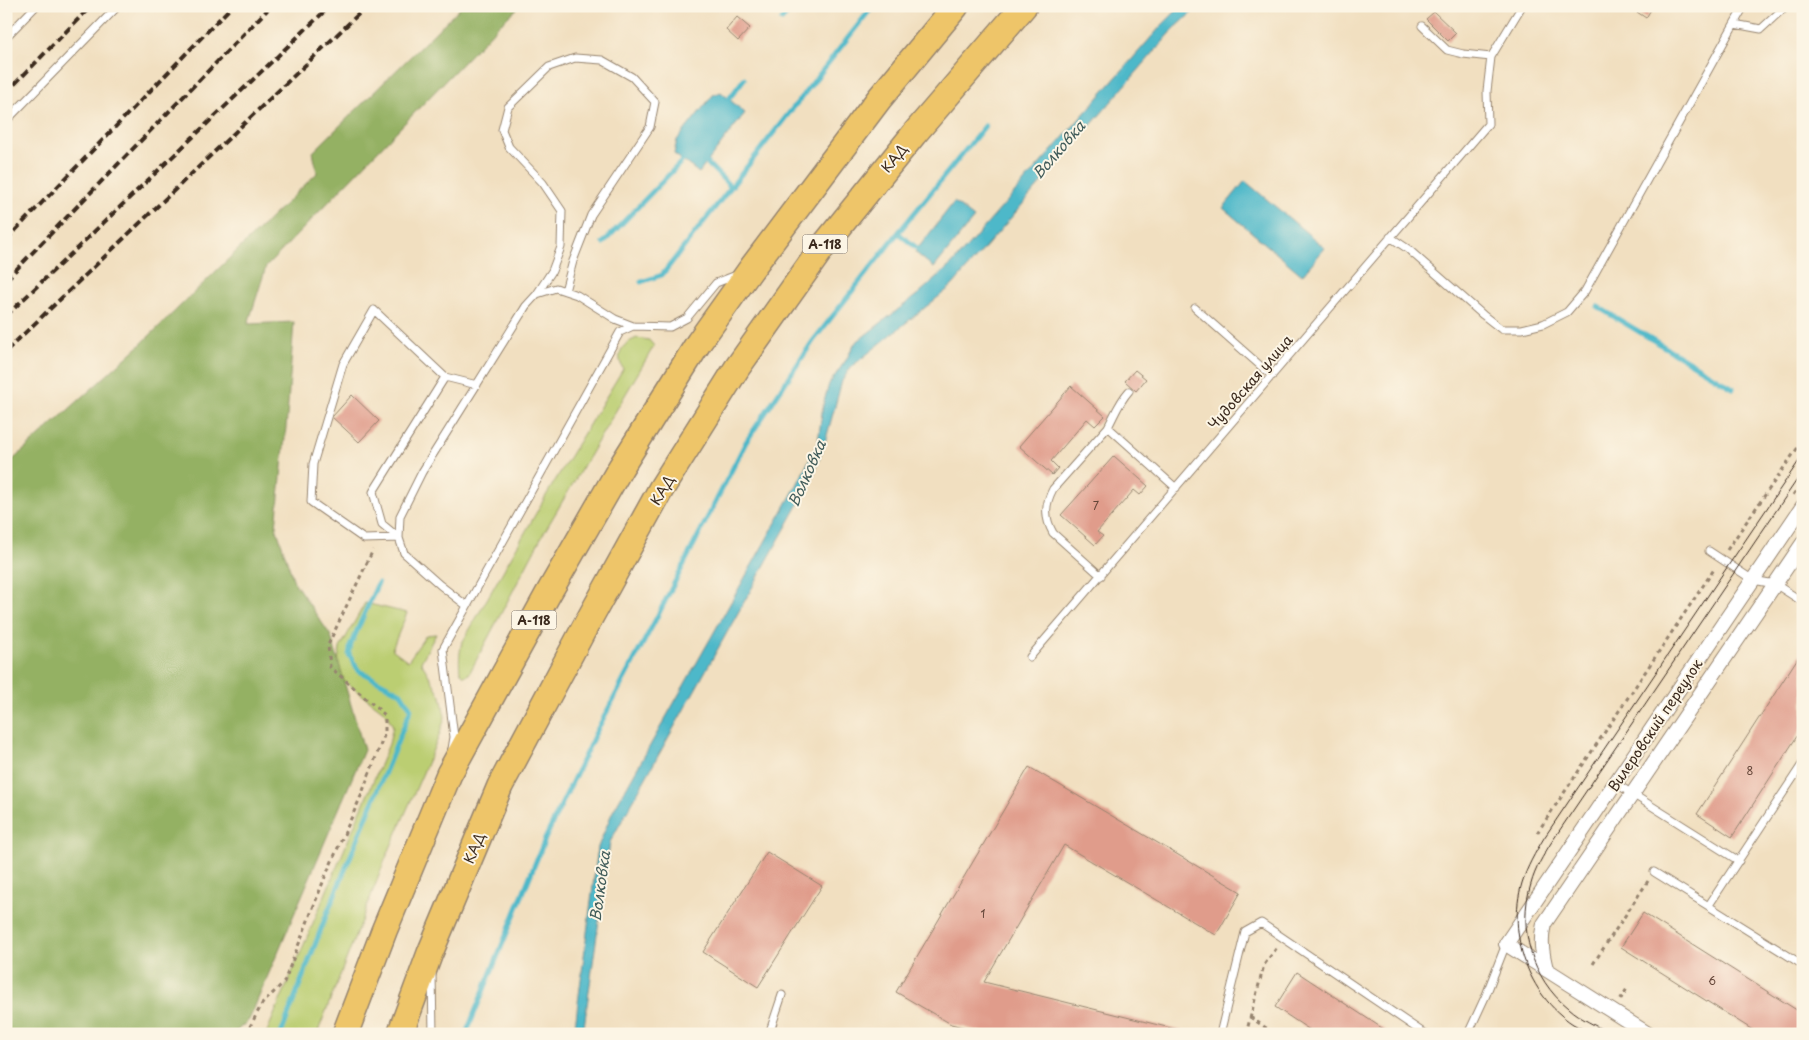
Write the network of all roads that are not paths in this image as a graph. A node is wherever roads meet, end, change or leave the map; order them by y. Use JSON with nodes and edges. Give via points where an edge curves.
{"nodes":[{"id":1,"x":36,"y":6,"type":"edge"},
{"id":2,"x":118,"y":6,"type":"edge"},
{"id":3,"x":956,"y":6,"type":"edge"},
{"id":4,"x":1024,"y":6,"type":"edge"},
{"id":5,"x":1522,"y":6,"type":"edge"},
{"id":6,"x":1744,"y":6,"type":"edge"},
{"id":7,"x":1786,"y":6,"type":"edge"},
{"id":8,"x":1734,"y":24,"type":"junction"},
{"id":9,"x":1422,"y":26,"type":"dead end"},
{"id":10,"x":6,"y":37,"type":"edge"},
{"id":11,"x":1492,"y":57,"type":"junction"},
{"id":12,"x":6,"y":121,"type":"edge"},
{"id":13,"x":1390,"y":238,"type":"junction"},
{"id":14,"x":751,"y":269,"type":"junction"},
{"id":15,"x":565,"y":291,"type":"junction"},
{"id":16,"x":537,"y":294,"type":"junction"},
{"id":17,"x":1195,"y":308,"type":"dead end"},
{"id":18,"x":633,"y":326,"type":"junction"},
{"id":19,"x":1272,"y":376,"type":"junction"},
{"id":20,"x":446,"y":378,"type":"junction"},
{"id":21,"x":477,"y":385,"type":"junction"},
{"id":22,"x":1129,"y":390,"type":"dead end"},
{"id":23,"x":1108,"y":427,"type":"junction"},
{"id":24,"x":1176,"y":488,"type":"junction"},
{"id":25,"x":1803,"y":506,"type":"edge"},
{"id":26,"x":399,"y":538,"type":"junction"},
{"id":27,"x":1803,"y":543,"type":"edge"},
{"id":28,"x":1709,"y":550,"type":"dead end"},
{"id":29,"x":1101,"y":576,"type":"junction"},
{"id":30,"x":1753,"y":580,"type":"junction"},
{"id":31,"x":1775,"y":584,"type":"junction"},
{"id":32,"x":1803,"y":602,"type":"edge"},
{"id":33,"x":467,"y":606,"type":"junction"},
{"id":34,"x":1030,"y":657,"type":"dead end"},
{"id":35,"x":1803,"y":762,"type":"edge"},
{"id":36,"x":449,"y":774,"type":"junction"},
{"id":37,"x":1615,"y":783,"type":"junction"},
{"id":38,"x":1632,"y":794,"type":"junction"},
{"id":39,"x":1739,"y":861,"type":"junction"},
{"id":40,"x":1654,"y":872,"type":"road end"},
{"id":41,"x":1708,"y":906,"type":"junction"},
{"id":42,"x":1506,"y":944,"type":"junction"},
{"id":43,"x":430,"y":953,"type":"junction"},
{"id":44,"x":1803,"y":965,"type":"edge"},
{"id":45,"x":1546,"y":969,"type":"junction"},
{"id":46,"x":782,"y":995,"type":"dead end"},
{"id":47,"x":345,"y":1034,"type":"edge"},
{"id":48,"x":400,"y":1034,"type":"edge"},
{"id":49,"x":432,"y":1034,"type":"edge"},
{"id":50,"x":769,"y":1034,"type":"edge"},
{"id":51,"x":1220,"y":1034,"type":"edge"},
{"id":52,"x":1425,"y":1034,"type":"edge"},
{"id":53,"x":1468,"y":1034,"type":"edge"},
{"id":54,"x":1648,"y":1034,"type":"edge"}],
"edges":[{"from":1,"to":10,"type":"lane"},
{"from":2,"to":12,"type":"lane"},
{"from":3,"to":14,"type":"highway","number":"А-118","via":[[879,99]]},
{"from":4,"to":43,"type":"highway","name":"КАД","number":"А-118","via":[[822,248],[736,368],[662,489],[500,786]]},
{"from":5,"to":11,"type":"lane"},
{"from":6,"to":8,"type":"lane"},
{"from":7,"to":8,"type":"lane","via":[[1761,29]]},
{"from":8,"to":13,"type":"lane","via":[[1585,291],[1567,312],[1536,326],[1501,329],[1408,249]]},
{"from":9,"to":11,"type":"lane","via":[[1447,50]]},
{"from":11,"to":13,"type":"lane","name":"Чудовская улица","via":[[1487,91],[1488,124]]},
{"from":13,"to":19,"type":"lane","name":"Чудовская улица"},
{"from":14,"to":18,"type":"lane","via":[[716,283],[687,318],[670,327]]},
{"from":14,"to":36,"type":"highway","number":"А-118","via":[[699,342],[621,467]]},
{"from":15,"to":16,"type":"lane","via":[[556,288]]},
{"from":15,"to":16,"type":"lane","via":[[591,216],[650,127],[656,102],[632,77],[602,60],[575,58],[549,67],[508,108],[502,130],[509,147],[543,183],[562,211],[561,247],[552,271]]},
{"from":15,"to":18,"type":"lane"},
{"from":16,"to":21,"type":"lane","via":[[526,306]]},
{"from":17,"to":19,"type":"lane"},
{"from":18,"to":33,"type":"lane","via":[[620,332]]},
{"from":19,"to":24,"type":"lane","name":"Чудовская улица"},
{"from":20,"to":21,"type":"lane"},
{"from":20,"to":26,"type":"lane","via":[[373,492],[382,524]]},
{"from":20,"to":26,"type":"lane","via":[[374,310],[343,364],[313,464],[312,502],[364,539]]},
{"from":21,"to":26,"type":"lane","via":[[422,472],[400,516]]},
{"from":22,"to":23,"type":"lane","via":[[1119,402]]},
{"from":23,"to":24,"type":"lane"},
{"from":23,"to":29,"type":"lane","via":[[1053,489],[1045,513],[1053,533]]},
{"from":24,"to":29,"type":"lane","name":"Чудовская улица"},
{"from":25,"to":30,"type":"street","name":"Вилеровский переулок"},
{"from":26,"to":33,"type":"lane","via":[[404,553]]},
{"from":27,"to":31,"type":"street","name":"Вилеровский переулок"},
{"from":28,"to":30,"type":"lane"},
{"from":29,"to":34,"type":"lane","name":"Чудовская улица"},
{"from":30,"to":31,"type":"lane"},
{"from":30,"to":37,"type":"street","name":"Вилеровский переулок"},
{"from":31,"to":32,"type":"lane"},
{"from":31,"to":38,"type":"street","name":"Вилеровский переулок"},
{"from":33,"to":36,"type":"lane","via":[[443,649],[454,737]]},
{"from":35,"to":39,"type":"lane"},
{"from":36,"to":47,"type":"highway","number":"А-118"},
{"from":37,"to":38,"type":"lane"},
{"from":37,"to":42,"type":"street","name":"Вилеровский переулок"},
{"from":38,"to":39,"type":"lane"},
{"from":38,"to":45,"type":"street","name":"Вилеровский переулок","via":[[1544,924],[1541,934]]},
{"from":39,"to":41,"type":"lane"},
{"from":40,"to":41,"type":"lane"},
{"from":41,"to":44,"type":"lane"},
{"from":42,"to":45,"type":"street"},
{"from":42,"to":53,"type":"lane"},
{"from":43,"to":48,"type":"highway","name":"КАД","number":"А-118"},
{"from":43,"to":49,"type":"lane"},
{"from":45,"to":54,"type":"street"},
{"from":46,"to":50,"type":"lane"},
{"from":51,"to":52,"type":"lane","via":[[1245,932],[1261,923]]}]}
